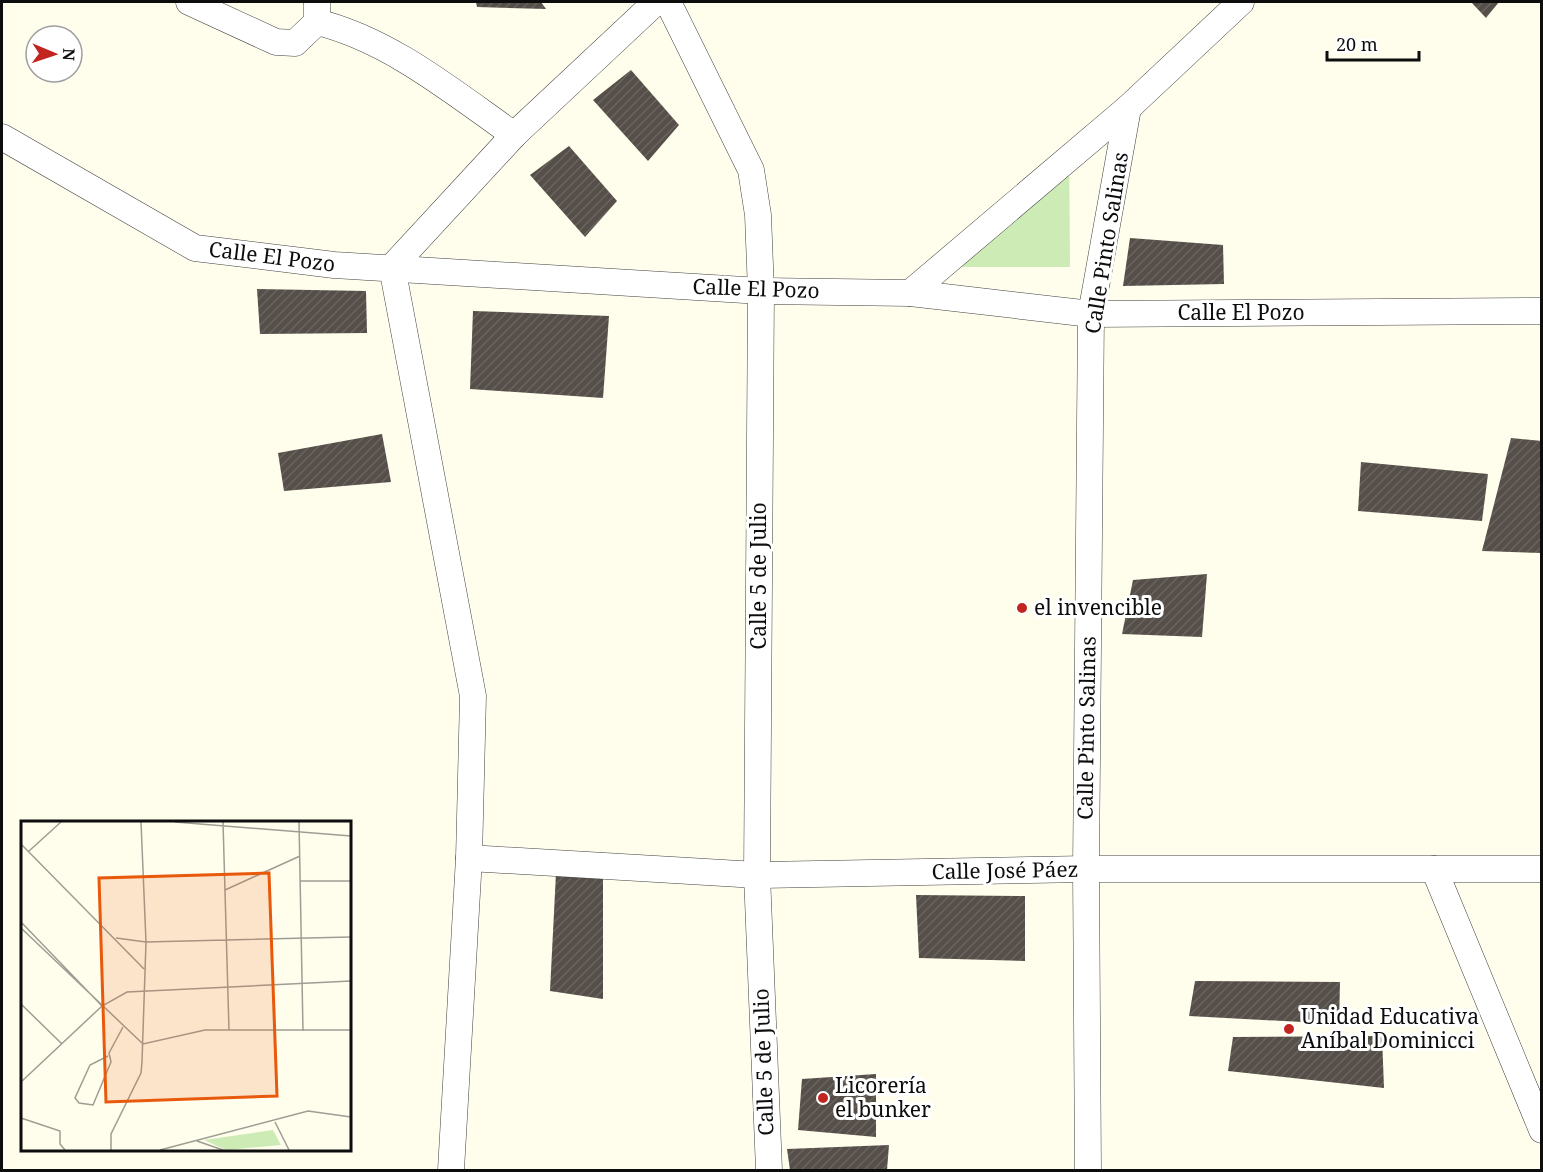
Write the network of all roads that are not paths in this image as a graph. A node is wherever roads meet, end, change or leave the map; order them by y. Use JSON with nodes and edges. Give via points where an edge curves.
{"nodes":[{"id":1,"x":189,"y":2,"type":"edge"},
{"id":2,"x":656,"y":2,"type":"edge"},
{"id":3,"x":668,"y":2,"type":"edge"},
{"id":4,"x":1241,"y":2,"type":"edge"},
{"id":5,"x":317,"y":12,"type":"edge"},
{"id":6,"x":1128,"y":108,"type":"junction"},
{"id":7,"x":514,"y":135,"type":"junction"},
{"id":8,"x":2,"y":137,"type":"edge"},
{"id":9,"x":392,"y":267,"type":"junction"},
{"id":10,"x":761,"y":291,"type":"junction"},
{"id":11,"x":910,"y":293,"type":"junction"},
{"id":12,"x":1542,"y":311,"type":"edge"},
{"id":13,"x":1091,"y":314,"type":"junction"},
{"id":14,"x":469,"y":858,"type":"junction"},
{"id":15,"x":1434,"y":868,"type":"junction"},
{"id":16,"x":1542,"y":868,"type":"edge"},
{"id":17,"x":1086,"y":869,"type":"junction"},
{"id":18,"x":757,"y":875,"type":"junction"},
{"id":19,"x":1542,"y":1130,"type":"edge"},
{"id":20,"x":451,"y":1170,"type":"edge"},
{"id":21,"x":769,"y":1170,"type":"edge"},
{"id":22,"x":1088,"y":1170,"type":"edge"}],
"edges":[{"from":1,"to":5,"type":"street","via":[[276,42],[295,43]]},
{"from":2,"to":7,"type":"street"},
{"from":3,"to":10,"type":"street","name":"Calle 5 de Julio","via":[[751,170],[758,215]]},
{"from":4,"to":6,"type":"street"},
{"from":5,"to":7,"type":"street","via":[[384,48]]},
{"from":6,"to":11,"type":"street"},
{"from":6,"to":13,"type":"street","name":"Calle Pinto Salinas"},
{"from":7,"to":9,"type":"street"},
{"from":8,"to":9,"type":"street","name":"Calle El Pozo","via":[[195,248],[334,265]]},
{"from":9,"to":10,"type":"street","name":"Calle El Pozo"},
{"from":9,"to":14,"type":"street","via":[[473,696]]},
{"from":10,"to":11,"type":"street","name":"Calle El Pozo"},
{"from":10,"to":18,"type":"street","name":"Calle 5 de Julio"},
{"from":11,"to":13,"type":"street","name":"Calle El Pozo"},
{"from":12,"to":13,"type":"street","name":"Calle El Pozo"},
{"from":13,"to":17,"type":"street","name":"Calle Pinto Salinas"},
{"from":14,"to":18,"type":"street","name":"Calle José Páez"},
{"from":14,"to":20,"type":"street"},
{"from":15,"to":16,"type":"street","name":"Calle José Páez"},
{"from":15,"to":17,"type":"street","name":"Calle José Páez"},
{"from":15,"to":19,"type":"street"},
{"from":17,"to":18,"type":"street","name":"Calle José Páez"},
{"from":17,"to":22,"type":"street","name":"Calle Pinto Salinas"},
{"from":18,"to":21,"type":"street","name":"Calle 5 de Julio"}]}
